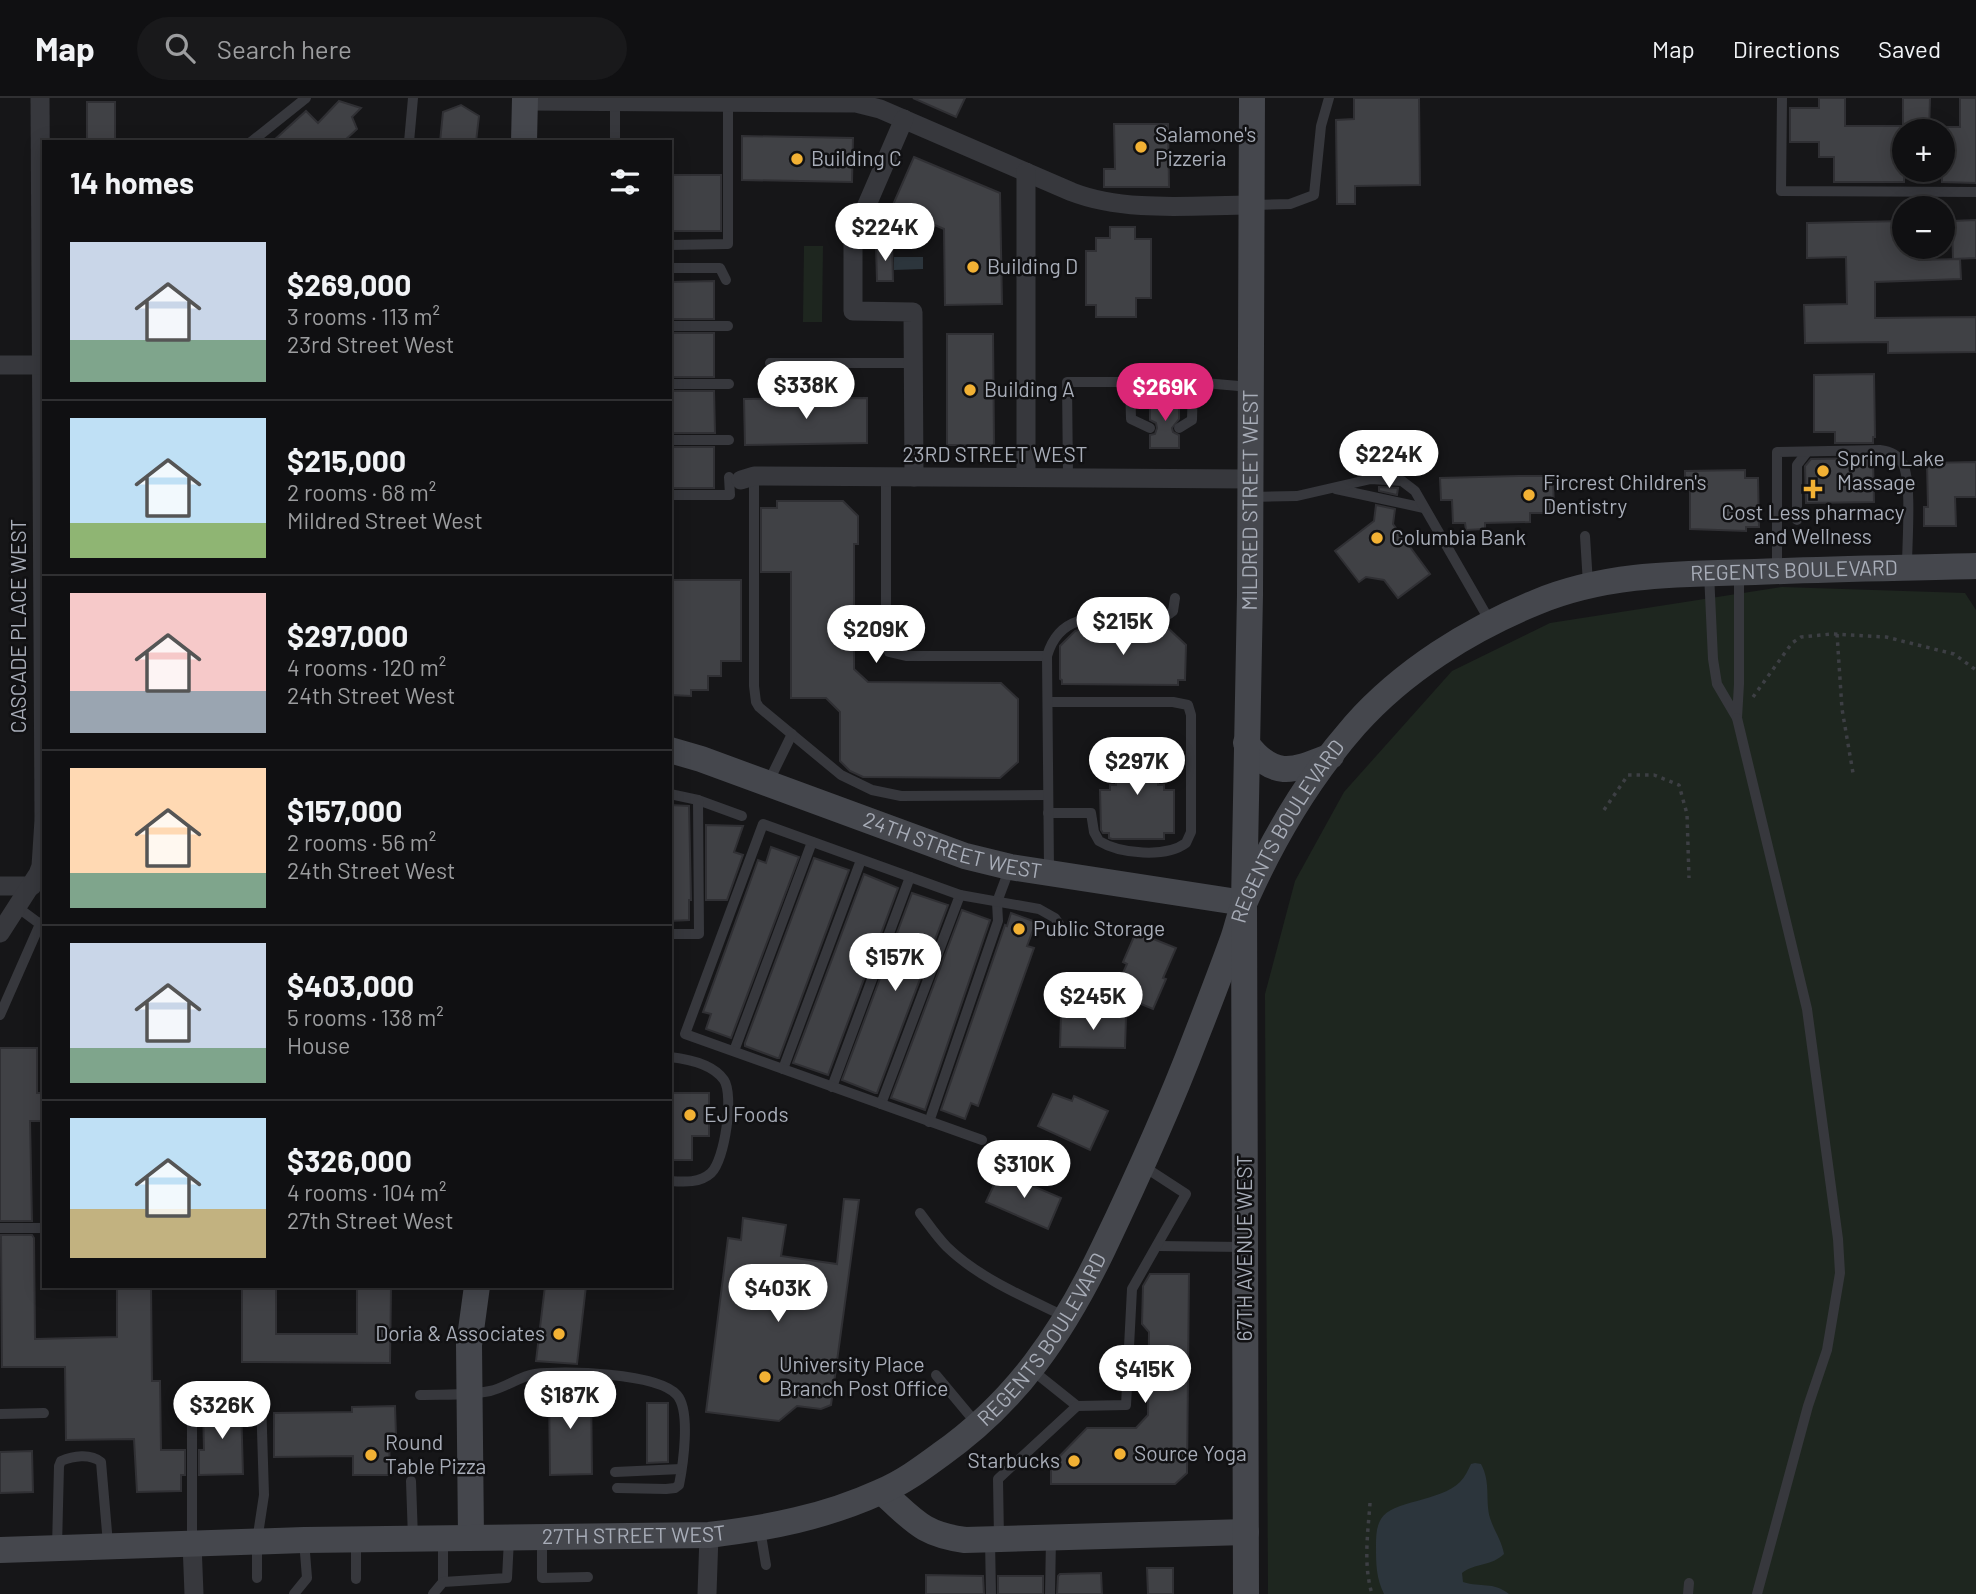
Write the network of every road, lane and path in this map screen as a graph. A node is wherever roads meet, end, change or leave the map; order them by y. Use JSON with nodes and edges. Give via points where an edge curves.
{"nodes":[{"id":1,"x":40,"y":98,"type":"edge"},
{"id":2,"x":306,"y":98,"type":"edge"},
{"id":3,"x":413,"y":98,"type":"edge"},
{"id":4,"x":1252,"y":98,"type":"edge"},
{"id":5,"x":1329,"y":98,"type":"edge"},
{"id":6,"x":1782,"y":98,"type":"edge"},
{"id":7,"x":525,"y":99,"type":"edge"},
{"id":8,"x":615,"y":100,"type":"junction"},
{"id":9,"x":817,"y":100,"type":"edge"},
{"id":10,"x":728,"y":101,"type":"junction"},
{"id":11,"x":904,"y":119,"type":"junction"},
{"id":12,"x":254,"y":140,"type":"edge"},
{"id":13,"x":409,"y":140,"type":"edge"},
{"id":14,"x":524,"y":140,"type":"edge"},
{"id":15,"x":615,"y":140,"type":"edge"},
{"id":16,"x":1026,"y":172,"type":"junction"},
{"id":17,"x":1976,"y":192,"type":"edge"},
{"id":18,"x":1252,"y":205,"type":"junction"},
{"id":19,"x":672,"y":244,"type":"edge"},
{"id":20,"x":672,"y":268,"type":"edge"},
{"id":21,"x":726,"y":280,"type":"dead end"},
{"id":22,"x":672,"y":326,"type":"edge"},
{"id":23,"x":728,"y":326,"type":"dead end"},
{"id":24,"x":769,"y":363,"type":"dead end"},
{"id":25,"x":914,"y":363,"type":"junction"},
{"id":26,"x":0,"y":365,"type":"edge"},
{"id":27,"x":40,"y":365,"type":"junction"},
{"id":28,"x":1130,"y":382,"type":"junction"},
{"id":29,"x":1194,"y":382,"type":"junction"},
{"id":30,"x":672,"y":384,"type":"edge"},
{"id":31,"x":729,"y":384,"type":"dead end"},
{"id":32,"x":1251,"y":387,"type":"junction"},
{"id":33,"x":1150,"y":428,"type":"dead end"},
{"id":34,"x":1179,"y":428,"type":"dead end"},
{"id":35,"x":672,"y":440,"type":"edge"},
{"id":36,"x":729,"y":440,"type":"dead end"},
{"id":37,"x":1807,"y":452,"type":"junction"},
{"id":38,"x":886,"y":477,"type":"junction"},
{"id":39,"x":914,"y":477,"type":"junction"},
{"id":40,"x":1026,"y":477,"type":"junction"},
{"id":41,"x":741,"y":478,"type":"junction"},
{"id":42,"x":1068,"y":478,"type":"junction"},
{"id":43,"x":1249,"y":488,"type":"junction"},
{"id":44,"x":1331,"y":488,"type":"junction"},
{"id":45,"x":672,"y":495,"type":"edge"},
{"id":46,"x":1424,"y":508,"type":"junction"},
{"id":47,"x":1797,"y":520,"type":"dead end"},
{"id":48,"x":1585,"y":536,"type":"dead end"},
{"id":49,"x":1976,"y":566,"type":"edge"},
{"id":50,"x":1907,"y":568,"type":"junction"},
{"id":51,"x":1776,"y":571,"type":"junction"},
{"id":52,"x":1739,"y":572,"type":"junction"},
{"id":53,"x":1709,"y":573,"type":"junction"},
{"id":54,"x":1588,"y":586,"type":"junction"},
{"id":55,"x":42,"y":592,"type":"edge"},
{"id":56,"x":1175,"y":598,"type":"dead end"},
{"id":57,"x":1491,"y":623,"type":"junction"},
{"id":58,"x":1837,"y":634,"type":"junction"},
{"id":59,"x":1047,"y":656,"type":"junction"},
{"id":60,"x":1976,"y":670,"type":"edge"},
{"id":61,"x":1048,"y":702,"type":"junction"},
{"id":62,"x":1737,"y":718,"type":"junction"},
{"id":63,"x":792,"y":734,"type":"junction"},
{"id":64,"x":1246,"y":743,"type":"junction"},
{"id":65,"x":672,"y":751,"type":"edge"},
{"id":66,"x":1331,"y":756,"type":"junction"},
{"id":67,"x":1853,"y":773,"type":"dead end"},
{"id":68,"x":768,"y":784,"type":"junction"},
{"id":69,"x":672,"y":794,"type":"edge"},
{"id":70,"x":1048,"y":795,"type":"junction"},
{"id":71,"x":698,"y":800,"type":"junction"},
{"id":72,"x":1604,"y":810,"type":"dead end"},
{"id":73,"x":1048,"y":813,"type":"junction"},
{"id":74,"x":742,"y":816,"type":"dead end"},
{"id":75,"x":812,"y":842,"type":"junction"},
{"id":76,"x":42,"y":850,"type":"edge"},
{"id":77,"x":862,"y":860,"type":"junction"},
{"id":78,"x":1010,"y":867,"type":"junction"},
{"id":79,"x":1049,"y":874,"type":"junction"},
{"id":80,"x":910,"y":877,"type":"junction"},
{"id":81,"x":1689,"y":878,"type":"dead end"},
{"id":82,"x":0,"y":886,"type":"edge"},
{"id":83,"x":32,"y":886,"type":"junction"},
{"id":84,"x":960,"y":895,"type":"junction"},
{"id":85,"x":997,"y":902,"type":"junction"},
{"id":86,"x":1244,"y":903,"type":"junction"},
{"id":87,"x":17,"y":907,"type":"junction"},
{"id":88,"x":42,"y":922,"type":"edge"},
{"id":89,"x":1059,"y":924,"type":"dead end"},
{"id":90,"x":0,"y":933,"type":"edge"},
{"id":91,"x":672,"y":934,"type":"edge"},
{"id":92,"x":0,"y":1015,"type":"edge"},
{"id":93,"x":734,"y":1051,"type":"junction"},
{"id":94,"x":672,"y":1058,"type":"edge"},
{"id":95,"x":783,"y":1069,"type":"junction"},
{"id":96,"x":832,"y":1087,"type":"junction"},
{"id":97,"x":881,"y":1104,"type":"junction"},
{"id":98,"x":929,"y":1122,"type":"junction"},
{"id":99,"x":982,"y":1140,"type":"dead end"},
{"id":100,"x":1143,"y":1166,"type":"junction"},
{"id":101,"x":672,"y":1181,"type":"edge"},
{"id":102,"x":920,"y":1213,"type":"dead end"},
{"id":103,"x":0,"y":1228,"type":"edge"},
{"id":104,"x":42,"y":1228,"type":"edge"},
{"id":105,"x":1157,"y":1246,"type":"junction"},
{"id":106,"x":1245,"y":1247,"type":"junction"},
{"id":107,"x":477,"y":1288,"type":"edge"},
{"id":108,"x":1068,"y":1317,"type":"junction"},
{"id":109,"x":1031,"y":1370,"type":"junction"},
{"id":110,"x":936,"y":1375,"type":"dead end"},
{"id":111,"x":469,"y":1394,"type":"junction"},
{"id":112,"x":420,"y":1395,"type":"dead end"},
{"id":113,"x":1077,"y":1406,"type":"junction"},
{"id":114,"x":44,"y":1413,"type":"dead end"},
{"id":115,"x":0,"y":1414,"type":"edge"},
{"id":116,"x":978,"y":1426,"type":"junction"},
{"id":117,"x":681,"y":1469,"type":"junction"},
{"id":118,"x":615,"y":1472,"type":"dead end"},
{"id":119,"x":411,"y":1481,"type":"dead end"},
{"id":120,"x":617,"y":1489,"type":"dead end"},
{"id":121,"x":883,"y":1492,"type":"junction"},
{"id":122,"x":1370,"y":1503,"type":"dead end"},
{"id":123,"x":760,"y":1529,"type":"junction"},
{"id":124,"x":1246,"y":1532,"type":"junction"},
{"id":125,"x":709,"y":1535,"type":"junction"},
{"id":126,"x":509,"y":1536,"type":"junction"},
{"id":127,"x":542,"y":1536,"type":"junction"},
{"id":128,"x":471,"y":1537,"type":"junction"},
{"id":129,"x":1051,"y":1538,"type":"junction"},
{"id":130,"x":413,"y":1539,"type":"junction"},
{"id":131,"x":443,"y":1539,"type":"junction"},
{"id":132,"x":995,"y":1539,"type":"junction"},
{"id":133,"x":304,"y":1540,"type":"junction"},
{"id":134,"x":356,"y":1540,"type":"junction"},
{"id":135,"x":257,"y":1541,"type":"junction"},
{"id":136,"x":192,"y":1543,"type":"junction"},
{"id":137,"x":108,"y":1546,"type":"junction"},
{"id":138,"x":57,"y":1548,"type":"junction"},
{"id":139,"x":0,"y":1550,"type":"edge"},
{"id":140,"x":766,"y":1565,"type":"dead end"},
{"id":141,"x":257,"y":1577,"type":"dead end"},
{"id":142,"x":588,"y":1577,"type":"dead end"},
{"id":143,"x":356,"y":1579,"type":"dead end"},
{"id":144,"x":443,"y":1582,"type":"junction"},
{"id":145,"x":194,"y":1594,"type":"edge"},
{"id":146,"x":294,"y":1594,"type":"edge"},
{"id":147,"x":433,"y":1594,"type":"edge"},
{"id":148,"x":707,"y":1594,"type":"edge"},
{"id":149,"x":991,"y":1594,"type":"edge"},
{"id":150,"x":1050,"y":1594,"type":"edge"},
{"id":151,"x":1246,"y":1594,"type":"edge"},
{"id":152,"x":1372,"y":1594,"type":"edge"},
{"id":153,"x":1757,"y":1594,"type":"edge"}],
"edges":[{"from":1,"to":27,"type":"street","name":"CASCADE PLACE WEST"},
{"from":2,"to":12,"type":"lane"},
{"from":3,"to":13,"type":"lane"},
{"from":4,"to":18,"type":"main road","name":"MILDRED STREET WEST"},
{"from":5,"to":18,"type":"lane","via":[[1321,126],[1314,195],[1290,204]]},
{"from":6,"to":17,"type":"lane","via":[[1781,191]]},
{"from":7,"to":8,"type":"street"},
{"from":7,"to":14,"type":"main road"},
{"from":8,"to":10,"type":"street"},
{"from":8,"to":15,"type":"lane"},
{"from":9,"to":10,"type":"street"},
{"from":9,"to":11,"type":"street","via":[[869,105]]},
{"from":10,"to":19,"type":"lane","via":[[728,244]]},
{"from":11,"to":16,"type":"street"},
{"from":11,"to":25,"type":"street","via":[[863,214],[853,214],[853,311],[913,312]]},
{"from":16,"to":18,"type":"street","via":[[1110,203]]},
{"from":16,"to":40,"type":"street"},
{"from":18,"to":32,"type":"main road","name":"MILDRED STREET WEST"},
{"from":20,"to":21,"type":"lane","via":[[720,268]]},
{"from":22,"to":23,"type":"lane"},
{"from":24,"to":25,"type":"lane"},
{"from":25,"to":39,"type":"street"},
{"from":26,"to":27,"type":"street"},
{"from":27,"to":55,"type":"street","name":"CASCADE PLACE WEST"},
{"from":28,"to":29,"type":"lane"},
{"from":28,"to":33,"type":"lane","via":[[1131,419]]},
{"from":28,"to":42,"type":"lane","via":[[1067,382]]},
{"from":29,"to":32,"type":"lane"},
{"from":29,"to":34,"type":"lane","via":[[1192,420]]},
{"from":30,"to":31,"type":"lane"},
{"from":32,"to":43,"type":"main road","name":"MILDRED STREET WEST"},
{"from":35,"to":36,"type":"lane"},
{"from":37,"to":47,"type":"lane","via":[[1797,465]]},
{"from":37,"to":50,"type":"lane","via":[[1880,450],[1895,455],[1905,473]]},
{"from":37,"to":51,"type":"lane","via":[[1777,452]]},
{"from":38,"to":39,"type":"street","name":"23RD STREET WEST"},
{"from":38,"to":41,"type":"street","name":"23RD STREET WEST"},
{"from":38,"to":59,"type":"lane","via":[[889,652],[898,656]]},
{"from":39,"to":40,"type":"street","name":"23RD STREET WEST"},
{"from":40,"to":42,"type":"street","name":"23RD STREET WEST"},
{"from":41,"to":45,"type":"lane","via":[[730,495]]},
{"from":41,"to":63,"type":"lane","via":[[755,696],[766,715]]},
{"from":42,"to":43,"type":"street","name":"23RD STREET WEST"},
{"from":43,"to":44,"type":"lane","via":[[1297,496]]},
{"from":43,"to":64,"type":"main road","name":"MILDRED STREET WEST"},
{"from":44,"to":46,"type":"lane"},
{"from":44,"to":46,"type":"lane","via":[[1371,479],[1402,481],[1415,491]]},
{"from":46,"to":57,"type":"lane"},
{"from":48,"to":54,"type":"lane"},
{"from":49,"to":50,"type":"main road","name":"REGENTS BOULEVARD"},
{"from":50,"to":51,"type":"main road","name":"REGENTS BOULEVARD"},
{"from":51,"to":52,"type":"main road","name":"REGENTS BOULEVARD"},
{"from":52,"to":53,"type":"main road","name":"REGENTS BOULEVARD"},
{"from":52,"to":62,"type":"lane"},
{"from":53,"to":54,"type":"main road","name":"REGENTS BOULEVARD","via":[[1621,578]]},
{"from":53,"to":62,"type":"lane","via":[[1717,684]]},
{"from":54,"to":57,"type":"main road","name":"REGENTS BOULEVARD","via":[[1538,601]]},
{"from":56,"to":59,"type":"lane","via":[[1173,611],[1164,617],[1100,618],[1073,624],[1057,638]]},
{"from":57,"to":66,"type":"main road","name":"REGENTS BOULEVARD","via":[[1412,673],[1354,726]]},
{"from":58,"to":60,"type":"path","via":[[1886,637],[1954,654]]},
{"from":58,"to":62,"type":"path","via":[[1801,637],[1792,643]]},
{"from":58,"to":67,"type":"path","via":[[1842,709]]},
{"from":59,"to":61,"type":"lane"},
{"from":61,"to":70,"type":"lane"},
{"from":61,"to":73,"type":"lane","via":[[1188,705],[1191,825],[1186,843],[1177,848],[1136,851],[1097,838],[1091,813]]},
{"from":62,"to":153,"type":"lane","via":[[1807,1010],[1840,1273],[1828,1350],[1808,1406]]},
{"from":63,"to":68,"type":"lane"},
{"from":63,"to":70,"type":"lane","via":[[850,780],[892,795]]},
{"from":64,"to":66,"type":"main road","via":[[1262,762],[1284,771]]},
{"from":64,"to":86,"type":"main road","name":"MILDRED STREET WEST"},
{"from":65,"to":68,"type":"main road","name":"24TH STREET WEST"},
{"from":66,"to":86,"type":"main road","name":"REGENTS BOULEVARD","via":[[1287,822]]},
{"from":68,"to":78,"type":"main road","name":"24TH STREET WEST","via":[[942,848]]},
{"from":69,"to":71,"type":"lane"},
{"from":70,"to":73,"type":"lane"},
{"from":71,"to":74,"type":"lane"},
{"from":71,"to":91,"type":"lane","via":[[699,934]]},
{"from":72,"to":81,"type":"path","via":[[1628,775],[1654,775],[1679,785],[1687,814]]},
{"from":73,"to":79,"type":"lane"},
{"from":75,"to":77,"type":"lane"},
{"from":75,"to":93,"type":"lane"},
{"from":75,"to":93,"type":"lane","via":[[763,824],[753,850],[685,1034]]},
{"from":76,"to":83,"type":"street","name":"CASCADE PLACE WEST"},
{"from":77,"to":80,"type":"lane"},
{"from":77,"to":95,"type":"lane"},
{"from":78,"to":79,"type":"main road","name":"24TH STREET WEST"},
{"from":78,"to":85,"type":"lane"},
{"from":79,"to":86,"type":"main road","name":"24TH STREET WEST"},
{"from":80,"to":84,"type":"lane"},
{"from":80,"to":96,"type":"lane"},
{"from":82,"to":83,"type":"street"},
{"from":83,"to":87,"type":"street","name":"CASCADE PLACE WEST"},
{"from":84,"to":85,"type":"lane"},
{"from":84,"to":97,"type":"lane"},
{"from":85,"to":89,"type":"lane","via":[[1039,909]]},
{"from":85,"to":98,"type":"lane","via":[[998,921]]},
{"from":86,"to":100,"type":"main road","name":"REGENTS BOULEVARD"},
{"from":86,"to":106,"type":"main road","name":"67TH AVENUE WEST"},
{"from":87,"to":88,"type":"lane"},
{"from":87,"to":90,"type":"street","name":"CASCADE PLACE WEST"},
{"from":88,"to":92,"type":"lane"},
{"from":93,"to":95,"type":"lane"},
{"from":94,"to":101,"type":"lane","via":[[718,1073],[728,1094],[719,1163],[704,1178]]},
{"from":95,"to":96,"type":"lane"},
{"from":96,"to":97,"type":"lane"},
{"from":97,"to":98,"type":"lane"},
{"from":98,"to":99,"type":"lane"},
{"from":100,"to":105,"type":"lane","via":[[1186,1194]]},
{"from":100,"to":108,"type":"main road","name":"REGENTS BOULEVARD"},
{"from":102,"to":108,"type":"lane","via":[[962,1260]]},
{"from":103,"to":104,"type":"lane"},
{"from":105,"to":106,"type":"lane"},
{"from":105,"to":113,"type":"lane","via":[[1132,1289],[1126,1405]]},
{"from":106,"to":124,"type":"main road","name":"67TH AVENUE WEST"},
{"from":107,"to":111,"type":"main road","via":[[469,1345]]},
{"from":108,"to":109,"type":"main road","name":"REGENTS BOULEVARD"},
{"from":109,"to":113,"type":"lane"},
{"from":109,"to":116,"type":"main road","name":"REGENTS BOULEVARD"},
{"from":110,"to":116,"type":"lane"},
{"from":111,"to":112,"type":"lane"},
{"from":111,"to":117,"type":"lane","via":[[492,1391],[533,1374],[598,1374],[668,1388],[677,1395],[685,1417]]},
{"from":111,"to":128,"type":"main road"},
{"from":113,"to":132,"type":"lane","via":[[998,1479]]},
{"from":114,"to":115,"type":"lane"},
{"from":116,"to":121,"type":"main road","name":"REGENTS BOULEVARD"},
{"from":117,"to":118,"type":"lane"},
{"from":117,"to":120,"type":"lane","via":[[675,1488]]},
{"from":119,"to":130,"type":"lane"},
{"from":121,"to":123,"type":"main road","name":"27TH STREET WEST"},
{"from":121,"to":132,"type":"main road","via":[[927,1531],[942,1537]]},
{"from":122,"to":152,"type":"path","via":[[1366,1553]]},
{"from":123,"to":125,"type":"main road","name":"27TH STREET WEST"},
{"from":123,"to":140,"type":"lane"},
{"from":124,"to":129,"type":"main road"},
{"from":124,"to":151,"type":"main road","name":"67TH AVENUE WEST"},
{"from":125,"to":127,"type":"main road","name":"27TH STREET WEST"},
{"from":125,"to":148,"type":"street"},
{"from":126,"to":127,"type":"main road","name":"27TH STREET WEST"},
{"from":126,"to":128,"type":"main road","name":"27TH STREET WEST"},
{"from":126,"to":144,"type":"lane","via":[[507,1577]]},
{"from":127,"to":142,"type":"lane","via":[[542,1578]]},
{"from":128,"to":131,"type":"main road","name":"27TH STREET WEST"},
{"from":129,"to":132,"type":"main road"},
{"from":129,"to":150,"type":"lane"},
{"from":130,"to":131,"type":"main road","name":"27TH STREET WEST"},
{"from":130,"to":134,"type":"main road","name":"27TH STREET WEST"},
{"from":131,"to":144,"type":"lane"},
{"from":132,"to":149,"type":"lane"},
{"from":133,"to":134,"type":"main road","name":"27TH STREET WEST"},
{"from":133,"to":135,"type":"main road","name":"27TH STREET WEST"},
{"from":133,"to":146,"type":"lane","via":[[307,1578]]},
{"from":134,"to":143,"type":"lane"},
{"from":135,"to":136,"type":"main road","name":"27TH STREET WEST"},
{"from":135,"to":136,"type":"lane","via":[[264,1495],[261,1398],[192,1399]]},
{"from":135,"to":141,"type":"lane"},
{"from":136,"to":137,"type":"main road","name":"27TH STREET WEST"},
{"from":136,"to":145,"type":"street"},
{"from":137,"to":138,"type":"main road","name":"27TH STREET WEST"},
{"from":137,"to":138,"type":"lane","via":[[101,1462],[96,1457],[73,1457],[59,1466]]},
{"from":138,"to":139,"type":"main road","name":"27TH STREET WEST"},
{"from":144,"to":147,"type":"lane"}]}
